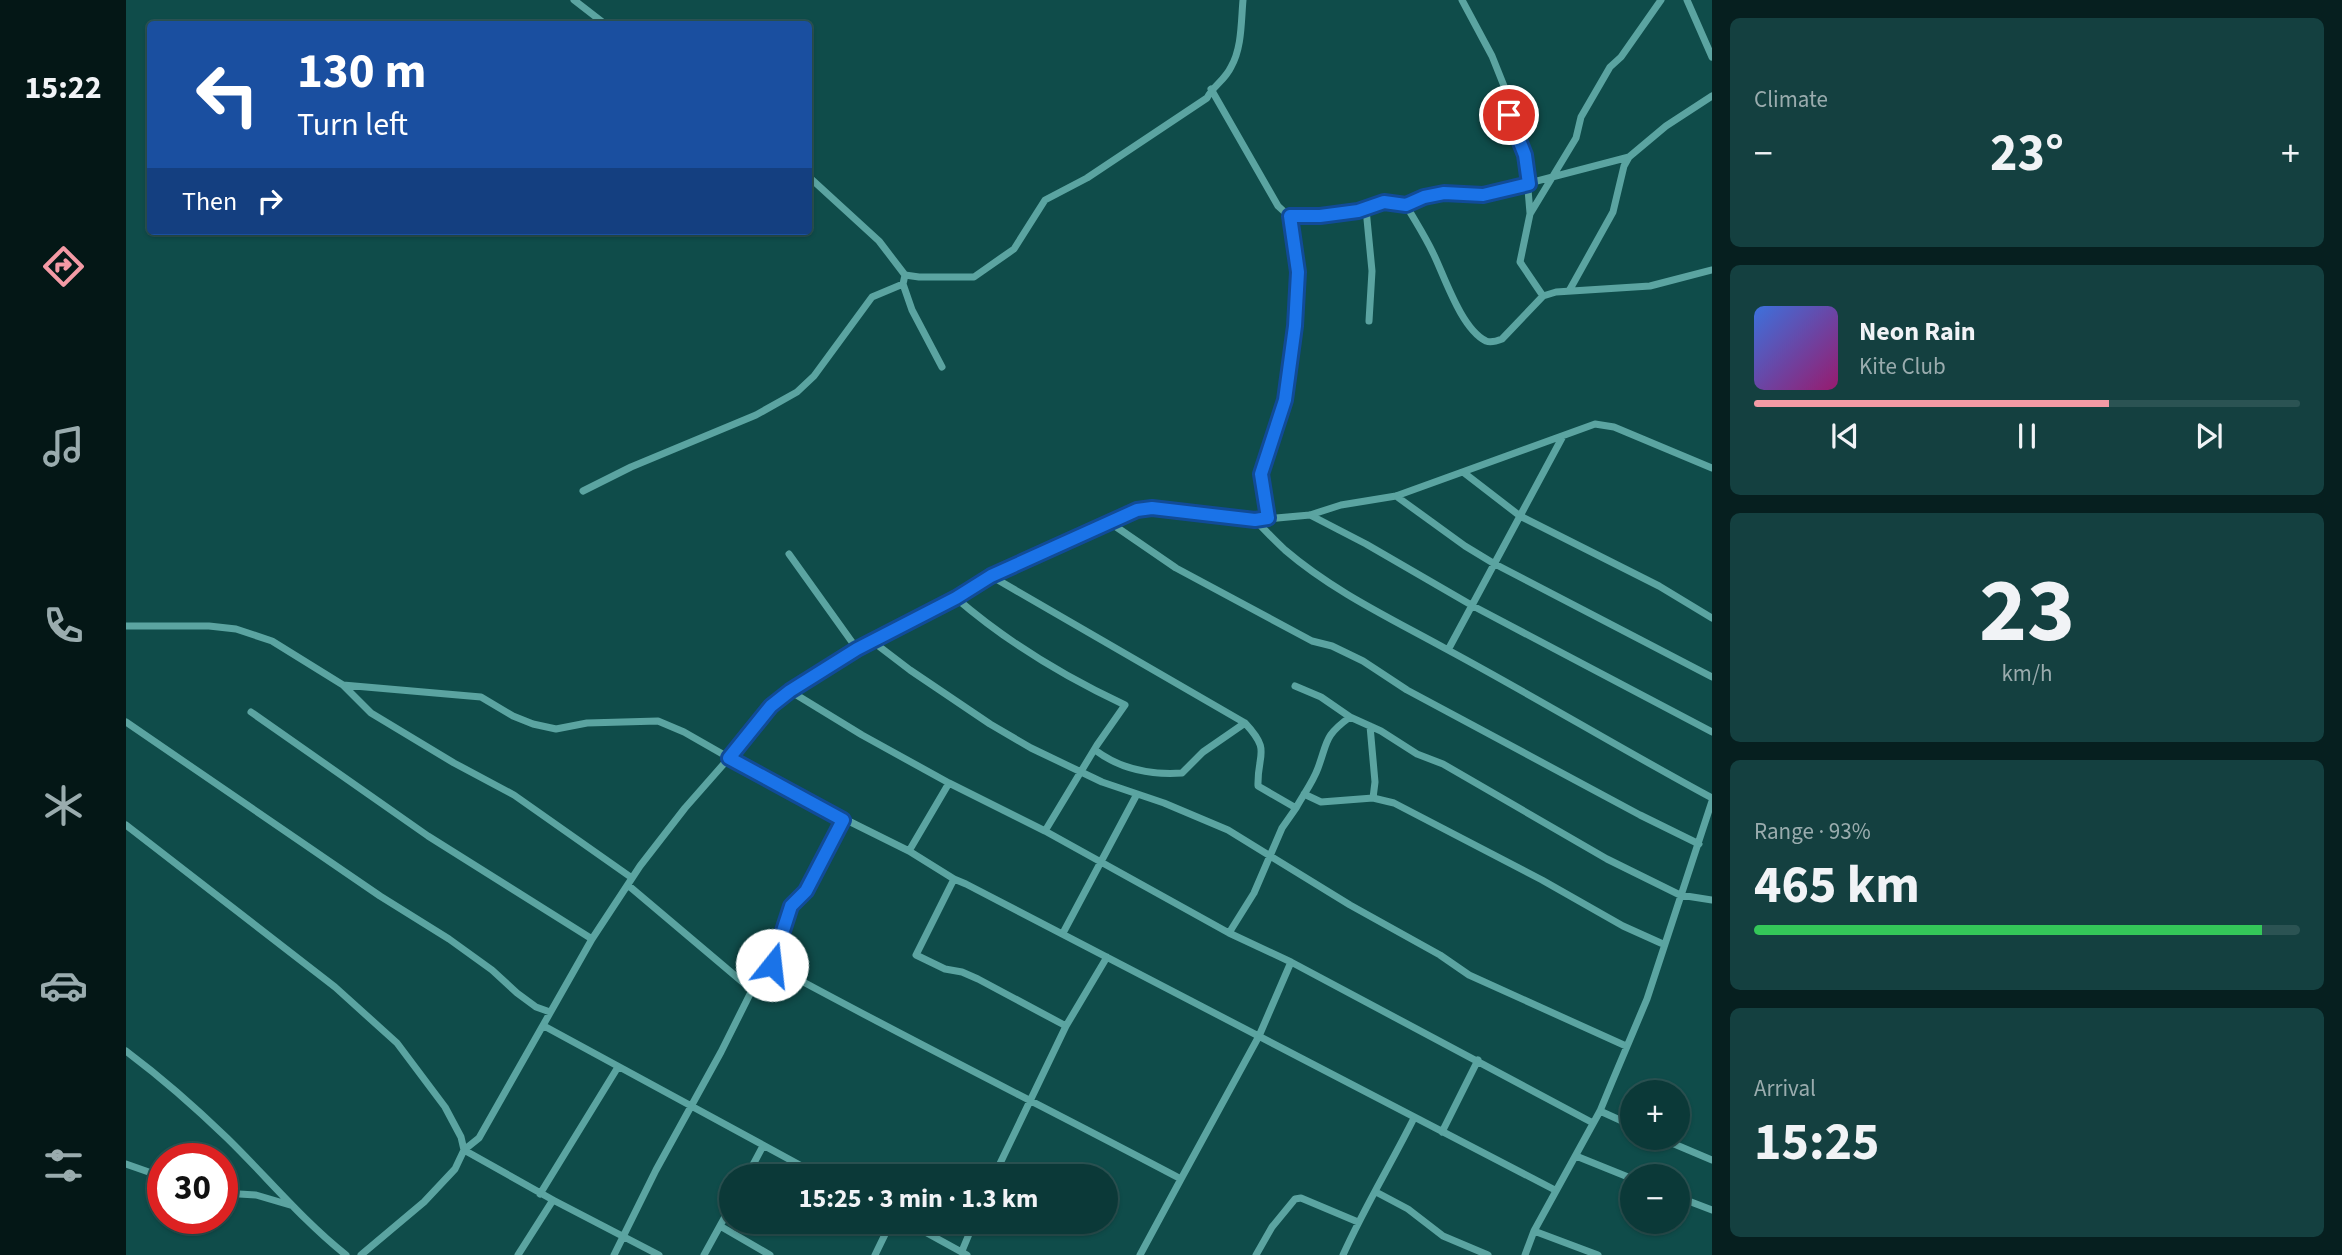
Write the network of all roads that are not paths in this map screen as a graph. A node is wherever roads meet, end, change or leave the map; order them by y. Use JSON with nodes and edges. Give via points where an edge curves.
{"nodes":[{"id":1,"x":574,"y":0,"type":"edge"},
{"id":2,"x":1243,"y":0,"type":"edge"},
{"id":3,"x":1462,"y":0,"type":"edge"},
{"id":4,"x":1661,"y":0,"type":"edge"},
{"id":5,"x":1687,"y":0,"type":"edge"},
{"id":6,"x":601,"y":21,"type":"edge"},
{"id":7,"x":1712,"y":57,"type":"edge"},
{"id":8,"x":1211,"y":89,"type":"junction"},
{"id":9,"x":1712,"y":96,"type":"edge"},
{"id":10,"x":1629,"y":157,"type":"junction"},
{"id":11,"x":1552,"y":179,"type":"junction"},
{"id":12,"x":812,"y":180,"type":"edge"},
{"id":13,"x":1529,"y":184,"type":"junction"},
{"id":14,"x":1406,"y":205,"type":"junction"},
{"id":15,"x":1366,"y":209,"type":"junction"},
{"id":16,"x":1530,"y":214,"type":"junction"},
{"id":17,"x":1290,"y":216,"type":"junction"},
{"id":18,"x":1712,"y":270,"type":"edge"},
{"id":19,"x":905,"y":275,"type":"junction"},
{"id":20,"x":903,"y":284,"type":"junction"},
{"id":21,"x":1569,"y":291,"type":"junction"},
{"id":22,"x":1544,"y":296,"type":"junction"},
{"id":23,"x":1369,"y":321,"type":"dead end"},
{"id":24,"x":942,"y":367,"type":"dead end"},
{"id":25,"x":1563,"y":436,"type":"junction"},
{"id":26,"x":1712,"y":468,"type":"edge"},
{"id":27,"x":1463,"y":472,"type":"junction"},
{"id":28,"x":583,"y":491,"type":"dead end"},
{"id":29,"x":1396,"y":496,"type":"junction"},
{"id":30,"x":1310,"y":515,"type":"junction"},
{"id":31,"x":1520,"y":516,"type":"junction"},
{"id":32,"x":1268,"y":518,"type":"junction"},
{"id":33,"x":1255,"y":520,"type":"junction"},
{"id":34,"x":1109,"y":522,"type":"junction"},
{"id":35,"x":789,"y":554,"type":"dead end"},
{"id":36,"x":1493,"y":563,"type":"junction"},
{"id":37,"x":991,"y":576,"type":"junction"},
{"id":38,"x":956,"y":598,"type":"junction"},
{"id":39,"x":1474,"y":606,"type":"junction"},
{"id":40,"x":1712,"y":618,"type":"edge"},
{"id":41,"x":126,"y":626,"type":"edge"},
{"id":42,"x":872,"y":641,"type":"junction"},
{"id":43,"x":857,"y":649,"type":"junction"},
{"id":44,"x":1448,"y":650,"type":"junction"},
{"id":45,"x":1712,"y":677,"type":"edge"},
{"id":46,"x":343,"y":685,"type":"junction"},
{"id":47,"x":1295,"y":686,"type":"dead end"},
{"id":48,"x":790,"y":691,"type":"junction"},
{"id":49,"x":251,"y":712,"type":"dead end"},
{"id":50,"x":1350,"y":717,"type":"junction"},
{"id":51,"x":126,"y":722,"type":"edge"},
{"id":52,"x":1245,"y":723,"type":"junction"},
{"id":53,"x":1370,"y":726,"type":"junction"},
{"id":54,"x":1712,"y":732,"type":"edge"},
{"id":55,"x":1096,"y":750,"type":"junction"},
{"id":56,"x":729,"y":758,"type":"junction"},
{"id":57,"x":1082,"y":773,"type":"junction"},
{"id":58,"x":949,"y":783,"type":"junction"},
{"id":59,"x":1137,"y":794,"type":"junction"},
{"id":60,"x":1304,"y":794,"type":"junction"},
{"id":61,"x":1373,"y":798,"type":"junction"},
{"id":62,"x":1712,"y":800,"type":"edge"},
{"id":63,"x":1296,"y":808,"type":"junction"},
{"id":64,"x":843,"y":820,"type":"junction"},
{"id":65,"x":126,"y":825,"type":"edge"},
{"id":66,"x":1045,"y":831,"type":"junction"},
{"id":67,"x":1699,"y":844,"type":"junction"},
{"id":68,"x":909,"y":851,"type":"junction"},
{"id":69,"x":1269,"y":855,"type":"junction"},
{"id":70,"x":1100,"y":863,"type":"junction"},
{"id":71,"x":632,"y":878,"type":"junction"},
{"id":72,"x":954,"y":880,"type":"junction"},
{"id":73,"x":629,"y":886,"type":"junction"},
{"id":74,"x":1680,"y":895,"type":"junction"},
{"id":75,"x":1712,"y":900,"type":"edge"},
{"id":76,"x":1063,"y":933,"type":"junction"},
{"id":77,"x":1229,"y":933,"type":"junction"},
{"id":78,"x":592,"y":939,"type":"junction"},
{"id":79,"x":1663,"y":944,"type":"junction"},
{"id":80,"x":1107,"y":957,"type":"junction"},
{"id":81,"x":1290,"y":962,"type":"junction"},
{"id":82,"x":772,"y":965,"type":"junction"},
{"id":83,"x":752,"y":990,"type":"junction"},
{"id":84,"x":550,"y":1012,"type":"junction"},
{"id":85,"x":544,"y":1026,"type":"junction"},
{"id":86,"x":1066,"y":1026,"type":"junction"},
{"id":87,"x":1259,"y":1036,"type":"junction"},
{"id":88,"x":1626,"y":1046,"type":"junction"},
{"id":89,"x":126,"y":1051,"type":"edge"},
{"id":90,"x":1478,"y":1060,"type":"junction"},
{"id":91,"x":618,"y":1067,"type":"junction"},
{"id":92,"x":1032,"y":1100,"type":"junction"},
{"id":93,"x":691,"y":1107,"type":"junction"},
{"id":94,"x":1600,"y":1111,"type":"junction"},
{"id":95,"x":1414,"y":1118,"type":"junction"},
{"id":96,"x":1620,"y":1120,"type":"edge"},
{"id":97,"x":1593,"y":1123,"type":"junction"},
{"id":98,"x":1443,"y":1132,"type":"junction"},
{"id":99,"x":763,"y":1146,"type":"junction"},
{"id":100,"x":464,"y":1150,"type":"junction"},
{"id":101,"x":1688,"y":1150,"type":"edge"},
{"id":102,"x":1576,"y":1156,"type":"junction"},
{"id":103,"x":1712,"y":1160,"type":"edge"},
{"id":104,"x":126,"y":1164,"type":"edge"},
{"id":105,"x":753,"y":1164,"type":"edge"},
{"id":106,"x":797,"y":1164,"type":"edge"},
{"id":107,"x":1000,"y":1164,"type":"edge"},
{"id":108,"x":147,"y":1171,"type":"edge"},
{"id":109,"x":1620,"y":1174,"type":"edge"},
{"id":110,"x":1181,"y":1179,"type":"junction"},
{"id":111,"x":1555,"y":1190,"type":"junction"},
{"id":112,"x":1377,"y":1192,"type":"junction"},
{"id":113,"x":238,"y":1194,"type":"edge"},
{"id":114,"x":540,"y":1194,"type":"junction"},
{"id":115,"x":553,"y":1200,"type":"junction"},
{"id":116,"x":1690,"y":1202,"type":"edge"},
{"id":117,"x":293,"y":1206,"type":"junction"},
{"id":118,"x":1712,"y":1210,"type":"edge"},
{"id":119,"x":1358,"y":1222,"type":"junction"},
{"id":120,"x":719,"y":1228,"type":"edge"},
{"id":121,"x":1534,"y":1231,"type":"junction"},
{"id":122,"x":734,"y":1234,"type":"edge"},
{"id":123,"x":885,"y":1234,"type":"edge"},
{"id":124,"x":929,"y":1234,"type":"edge"},
{"id":125,"x":970,"y":1234,"type":"edge"},
{"id":126,"x":623,"y":1237,"type":"junction"},
{"id":127,"x":964,"y":1253,"type":"edge"},
{"id":128,"x":346,"y":1255,"type":"edge"},
{"id":129,"x":361,"y":1255,"type":"edge"},
{"id":130,"x":518,"y":1255,"type":"edge"},
{"id":131,"x":614,"y":1255,"type":"edge"},
{"id":132,"x":659,"y":1255,"type":"edge"},
{"id":133,"x":704,"y":1255,"type":"edge"},
{"id":134,"x":770,"y":1255,"type":"edge"},
{"id":135,"x":874,"y":1255,"type":"edge"},
{"id":136,"x":1140,"y":1255,"type":"edge"},
{"id":137,"x":1256,"y":1255,"type":"edge"},
{"id":138,"x":1343,"y":1255,"type":"edge"},
{"id":139,"x":1489,"y":1255,"type":"edge"},
{"id":140,"x":1525,"y":1255,"type":"edge"},
{"id":141,"x":1598,"y":1255,"type":"edge"}],
"edges":[{"from":1,"to":6,"type":"street"},
{"from":2,"to":8,"type":"street","via":[[1237,53],[1223,80]]},
{"from":3,"to":13,"type":"street","via":[[1506,91]]},
{"from":4,"to":11,"type":"street","via":[[1610,67]]},
{"from":5,"to":7,"type":"street"},
{"from":8,"to":17,"type":"street","via":[[1278,206]]},
{"from":8,"to":19,"type":"street","via":[[1193,108],[1045,200],[1014,249],[988,269],[963,278]]},
{"from":9,"to":10,"type":"street","via":[[1666,125]]},
{"from":10,"to":11,"type":"street"},
{"from":10,"to":21,"type":"street","via":[[1613,212]]},
{"from":11,"to":13,"type":"street"},
{"from":11,"to":16,"type":"street"},
{"from":12,"to":19,"type":"street","via":[[879,241]]},
{"from":13,"to":14,"type":"street","via":[[1483,195],[1434,195]]},
{"from":13,"to":16,"type":"street"},
{"from":14,"to":15,"type":"street","via":[[1384,202]]},
{"from":14,"to":22,"type":"street","via":[[1434,253],[1449,293],[1486,341],[1502,339]]},
{"from":15,"to":17,"type":"street"},
{"from":15,"to":23,"type":"street","via":[[1372,271]]},
{"from":16,"to":22,"type":"street","via":[[1520,262]]},
{"from":17,"to":32,"type":"street","via":[[1298,272],[1295,326],[1285,400],[1261,474]]},
{"from":18,"to":21,"type":"street","via":[[1650,286]]},
{"from":19,"to":20,"type":"street"},
{"from":20,"to":24,"type":"street"},
{"from":20,"to":28,"type":"street","via":[[872,297],[797,392],[756,415]]},
{"from":21,"to":22,"type":"street"},
{"from":25,"to":26,"type":"street","via":[[1595,424],[1614,427]]},
{"from":25,"to":27,"type":"street"},
{"from":25,"to":31,"type":"street"},
{"from":27,"to":29,"type":"street"},
{"from":27,"to":31,"type":"street"},
{"from":29,"to":30,"type":"street"},
{"from":29,"to":36,"type":"street"},
{"from":30,"to":32,"type":"street"},
{"from":30,"to":39,"type":"street"},
{"from":31,"to":36,"type":"street"},
{"from":31,"to":40,"type":"street"},
{"from":32,"to":33,"type":"street"},
{"from":33,"to":34,"type":"street","via":[[1152,508]]},
{"from":33,"to":44,"type":"street","via":[[1318,575]]},
{"from":34,"to":37,"type":"street"},
{"from":34,"to":67,"type":"street","via":[[1175,568],[1312,641],[1363,661],[1407,690]]},
{"from":35,"to":43,"type":"street"},
{"from":36,"to":39,"type":"street"},
{"from":36,"to":45,"type":"street"},
{"from":37,"to":38,"type":"street"},
{"from":37,"to":52,"type":"street"},
{"from":38,"to":42,"type":"street"},
{"from":38,"to":55,"type":"street","via":[[1023,650],[1125,705]]},
{"from":39,"to":44,"type":"street"},
{"from":39,"to":54,"type":"street"},
{"from":41,"to":46,"type":"street","via":[[236,629],[272,641]]},
{"from":42,"to":43,"type":"street"},
{"from":42,"to":57,"type":"street","via":[[990,724]]},
{"from":43,"to":48,"type":"street"},
{"from":44,"to":62,"type":"street"},
{"from":46,"to":56,"type":"street","via":[[481,697],[513,716],[556,729],[587,723],[658,721]]},
{"from":46,"to":71,"type":"street","via":[[371,713],[514,795]]},
{"from":47,"to":50,"type":"street"},
{"from":48,"to":56,"type":"street","via":[[771,706]]},
{"from":48,"to":58,"type":"street"},
{"from":49,"to":78,"type":"street","via":[[428,836]]},
{"from":50,"to":53,"type":"street"},
{"from":50,"to":60,"type":"street","via":[[1323,746]]},
{"from":51,"to":84,"type":"street","via":[[449,939],[536,1007]]},
{"from":52,"to":55,"type":"street","via":[[1182,773],[1133,769]]},
{"from":52,"to":63,"type":"street","via":[[1261,744],[1258,786]]},
{"from":53,"to":61,"type":"street"},
{"from":53,"to":74,"type":"street"},
{"from":55,"to":57,"type":"street"},
{"from":56,"to":64,"type":"street"},
{"from":56,"to":71,"type":"street"},
{"from":57,"to":59,"type":"street"},
{"from":57,"to":66,"type":"street"},
{"from":58,"to":66,"type":"street"},
{"from":58,"to":68,"type":"street"},
{"from":59,"to":69,"type":"street","via":[[1228,830]]},
{"from":59,"to":70,"type":"street"},
{"from":60,"to":61,"type":"street","via":[[1329,802]]},
{"from":60,"to":63,"type":"street"},
{"from":61,"to":79,"type":"street","via":[[1416,814]]},
{"from":62,"to":67,"type":"street"},
{"from":63,"to":69,"type":"street"},
{"from":64,"to":68,"type":"street"},
{"from":64,"to":82,"type":"street","via":[[806,891],[791,906]]},
{"from":65,"to":100,"type":"street","via":[[335,987],[397,1043],[445,1107]]},
{"from":66,"to":70,"type":"street"},
{"from":67,"to":74,"type":"street"},
{"from":68,"to":72,"type":"street"},
{"from":69,"to":77,"type":"street","via":[[1254,893]]},
{"from":69,"to":88,"type":"street","via":[[1469,975]]},
{"from":70,"to":76,"type":"street"},
{"from":70,"to":77,"type":"street"},
{"from":71,"to":73,"type":"street"},
{"from":72,"to":76,"type":"street"},
{"from":72,"to":86,"type":"street","via":[[916,955],[978,979]]},
{"from":73,"to":78,"type":"street"},
{"from":73,"to":83,"type":"street"},
{"from":74,"to":75,"type":"street"},
{"from":74,"to":79,"type":"street"},
{"from":76,"to":80,"type":"street"},
{"from":77,"to":81,"type":"street"},
{"from":78,"to":84,"type":"street"},
{"from":79,"to":88,"type":"street","via":[[1647,999]]},
{"from":80,"to":86,"type":"street"},
{"from":80,"to":87,"type":"street"},
{"from":81,"to":87,"type":"street"},
{"from":81,"to":90,"type":"street"},
{"from":82,"to":83,"type":"street","via":[[769,976]]},
{"from":82,"to":92,"type":"street"},
{"from":83,"to":93,"type":"street"},
{"from":84,"to":85,"type":"street"},
{"from":85,"to":91,"type":"street"},
{"from":85,"to":100,"type":"street","via":[[479,1138]]},
{"from":86,"to":92,"type":"street"},
{"from":87,"to":95,"type":"street"},
{"from":87,"to":110,"type":"street"},
{"from":88,"to":94,"type":"street"},
{"from":89,"to":117,"type":"street","via":[[165,1080]]},
{"from":90,"to":97,"type":"street"},
{"from":90,"to":98,"type":"street"},
{"from":91,"to":93,"type":"street"},
{"from":91,"to":114,"type":"street"},
{"from":92,"to":107,"type":"street"},
{"from":92,"to":110,"type":"street"},
{"from":93,"to":99,"type":"street"},
{"from":93,"to":126,"type":"street"},
{"from":94,"to":96,"type":"street"},
{"from":94,"to":97,"type":"street"},
{"from":95,"to":98,"type":"street"},
{"from":95,"to":112,"type":"street"},
{"from":97,"to":102,"type":"street"},
{"from":98,"to":111,"type":"street"},
{"from":99,"to":105,"type":"street"},
{"from":99,"to":106,"type":"street"},
{"from":100,"to":114,"type":"street"},
{"from":100,"to":129,"type":"street","via":[[455,1169],[424,1202]]},
{"from":101,"to":103,"type":"street"},
{"from":102,"to":109,"type":"street"},
{"from":102,"to":111,"type":"street"},
{"from":104,"to":108,"type":"street"},
{"from":110,"to":136,"type":"street"},
{"from":111,"to":121,"type":"street"},
{"from":112,"to":119,"type":"street"},
{"from":112,"to":139,"type":"street","via":[[1443,1236]]},
{"from":113,"to":117,"type":"street"},
{"from":114,"to":115,"type":"street"},
{"from":115,"to":126,"type":"street"},
{"from":115,"to":130,"type":"street"},
{"from":116,"to":118,"type":"street"},
{"from":117,"to":128,"type":"street"},
{"from":119,"to":137,"type":"street","via":[[1295,1199]]},
{"from":119,"to":138,"type":"street"},
{"from":120,"to":133,"type":"street"},
{"from":121,"to":140,"type":"street"},
{"from":121,"to":141,"type":"street"},
{"from":122,"to":134,"type":"street"},
{"from":123,"to":135,"type":"street"},
{"from":124,"to":127,"type":"street"},
{"from":125,"to":127,"type":"street"},
{"from":126,"to":131,"type":"street"},
{"from":126,"to":132,"type":"street"}]}
